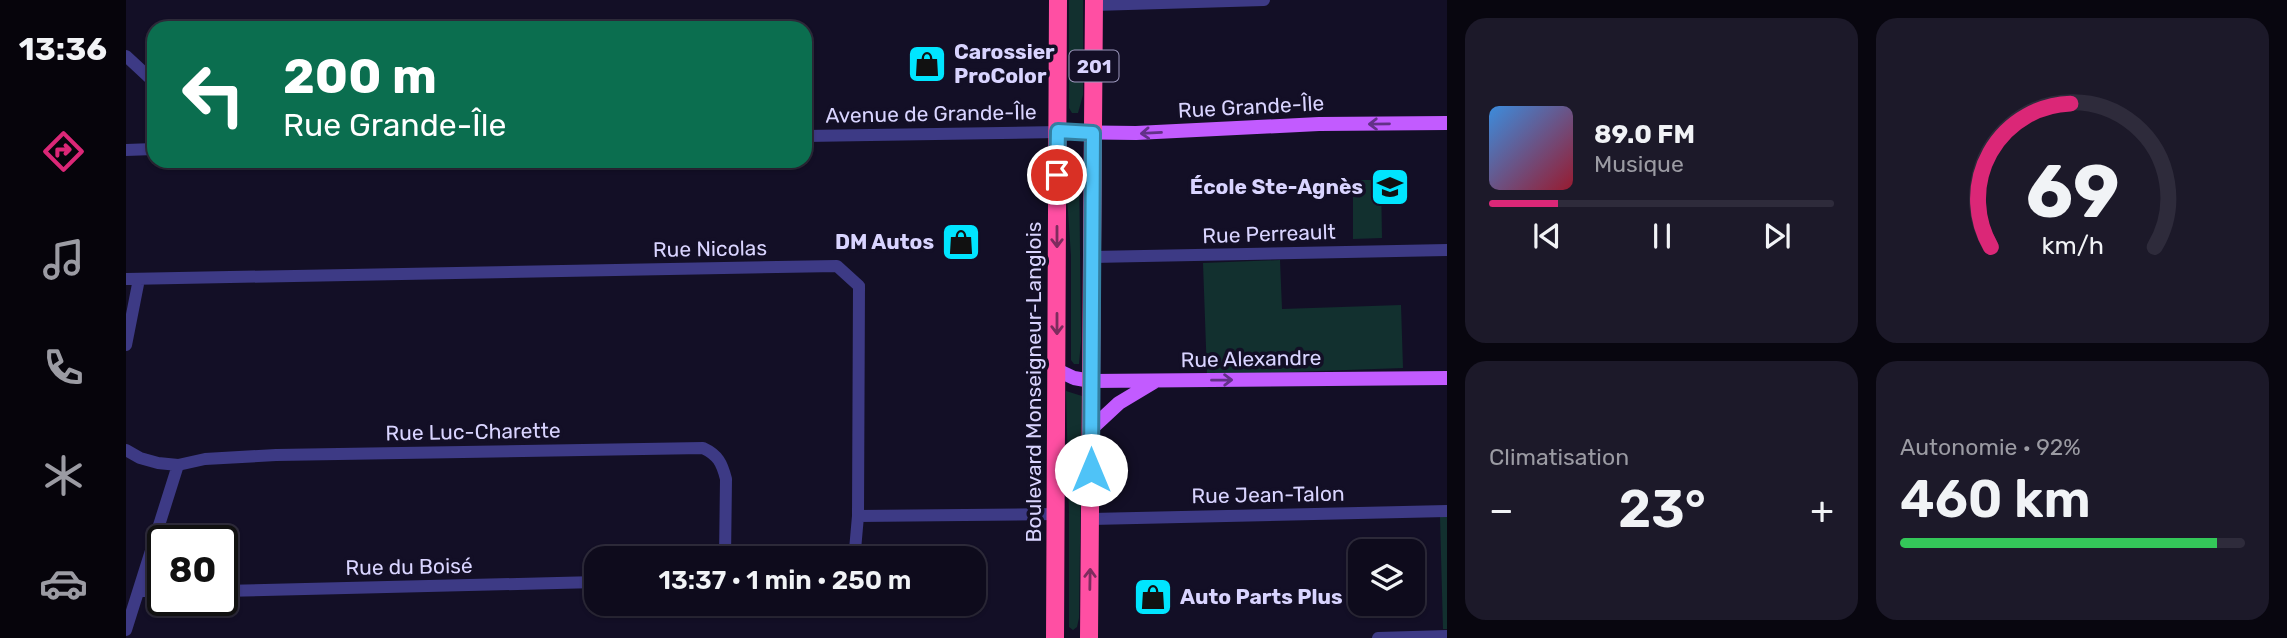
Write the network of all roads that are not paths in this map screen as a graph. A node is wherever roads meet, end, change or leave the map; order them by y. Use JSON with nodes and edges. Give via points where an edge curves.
{"nodes":[{"id":1,"x":1058,"y":0,"type":"edge"},
{"id":2,"x":1264,"y":0,"type":"edge"},
{"id":3,"x":1094,"y":2,"type":"edge"},
{"id":4,"x":126,"y":56,"type":"edge"},
{"id":5,"x":147,"y":76,"type":"edge"},
{"id":6,"x":1447,"y":123,"type":"edge"},
{"id":7,"x":1058,"y":131,"type":"junction"},
{"id":8,"x":1093,"y":133,"type":"junction"},
{"id":9,"x":812,"y":136,"type":"edge"},
{"id":10,"x":147,"y":149,"type":"edge"},
{"id":11,"x":126,"y":150,"type":"edge"},
{"id":12,"x":1447,"y":250,"type":"edge"},
{"id":13,"x":1092,"y":257,"type":"junction"},
{"id":14,"x":132,"y":279,"type":"edge"},
{"id":15,"x":126,"y":345,"type":"edge"},
{"id":16,"x":1057,"y":370,"type":"junction"},
{"id":17,"x":1447,"y":378,"type":"edge"},
{"id":18,"x":1091,"y":382,"type":"junction"},
{"id":19,"x":1154,"y":382,"type":"junction"},
{"id":20,"x":1091,"y":429,"type":"junction"},
{"id":21,"x":126,"y":450,"type":"edge"},
{"id":22,"x":178,"y":465,"type":"junction"},
{"id":23,"x":1447,"y":511,"type":"edge"},
{"id":24,"x":1056,"y":514,"type":"junction"},
{"id":25,"x":858,"y":516,"type":"junction"},
{"id":26,"x":1091,"y":519,"type":"junction"},
{"id":27,"x":725,"y":546,"type":"edge"},
{"id":28,"x":855,"y":546,"type":"edge"},
{"id":29,"x":584,"y":582,"type":"edge"},
{"id":30,"x":140,"y":591,"type":"junction"},
{"id":31,"x":147,"y":591,"type":"edge"},
{"id":32,"x":238,"y":591,"type":"edge"},
{"id":33,"x":126,"y":631,"type":"edge"},
{"id":34,"x":1447,"y":636,"type":"edge"},
{"id":35,"x":1055,"y":638,"type":"edge"},
{"id":36,"x":1090,"y":638,"type":"edge"},
{"id":37,"x":1378,"y":638,"type":"edge"}],
"edges":[{"from":1,"to":7,"type":"highway","name":"Boulevard Monseigneur-Langlois","number":"201"},
{"from":2,"to":3,"type":"street"},
{"from":3,"to":8,"type":"highway","number":"201"},
{"from":4,"to":5,"type":"street"},
{"from":6,"to":8,"type":"main road","name":"Rue Grande-Île","one_way":true},
{"from":7,"to":8,"type":"main road","name":"Rue Grande-Île"},
{"from":7,"to":9,"type":"street","name":"Avenue de Grande-Île"},
{"from":7,"to":16,"type":"highway","name":"Boulevard Monseigneur-Langlois","number":"201","one_way":true},
{"from":8,"to":13,"type":"highway","number":"201"},
{"from":10,"to":11,"type":"street"},
{"from":12,"to":13,"type":"street","name":"Rue Perreault"},
{"from":13,"to":18,"type":"highway","number":"201"},
{"from":14,"to":15,"type":"street"},
{"from":14,"to":25,"type":"street","name":"Rue Nicolas","via":[[837,266],[859,286]]},
{"from":16,"to":18,"type":"main road","name":"Rue Alexandre"},
{"from":16,"to":24,"type":"highway","name":"Boulevard Monseigneur-Langlois","number":"201"},
{"from":19,"to":17,"type":"main road","name":"Rue Alexandre","one_way":true},
{"from":18,"to":19,"type":"main road","name":"Rue Alexandre"},
{"from":18,"to":20,"type":"highway","number":"201"},
{"from":19,"to":20,"type":"main road","via":[[1119,403]]},
{"from":20,"to":26,"type":"highway","number":"201"},
{"from":21,"to":22,"type":"street","name":"Rue Luc-Charette"},
{"from":22,"to":27,"type":"street","name":"Rue Luc-Charette","via":[[276,455],[703,448],[716,453],[726,479]]},
{"from":22,"to":30,"type":"street"},
{"from":23,"to":26,"type":"street","name":"Rue Jean-Talon"},
{"from":24,"to":25,"type":"street"},
{"from":24,"to":35,"type":"highway","name":"Boulevard Monseigneur-Langlois","number":"201"},
{"from":25,"to":28,"type":"street"},
{"from":36,"to":26,"type":"highway","number":"201","one_way":true},
{"from":29,"to":32,"type":"street","name":"Rue du Boisé"},
{"from":30,"to":31,"type":"street"},
{"from":30,"to":33,"type":"street"},
{"from":34,"to":37,"type":"street"}]}
